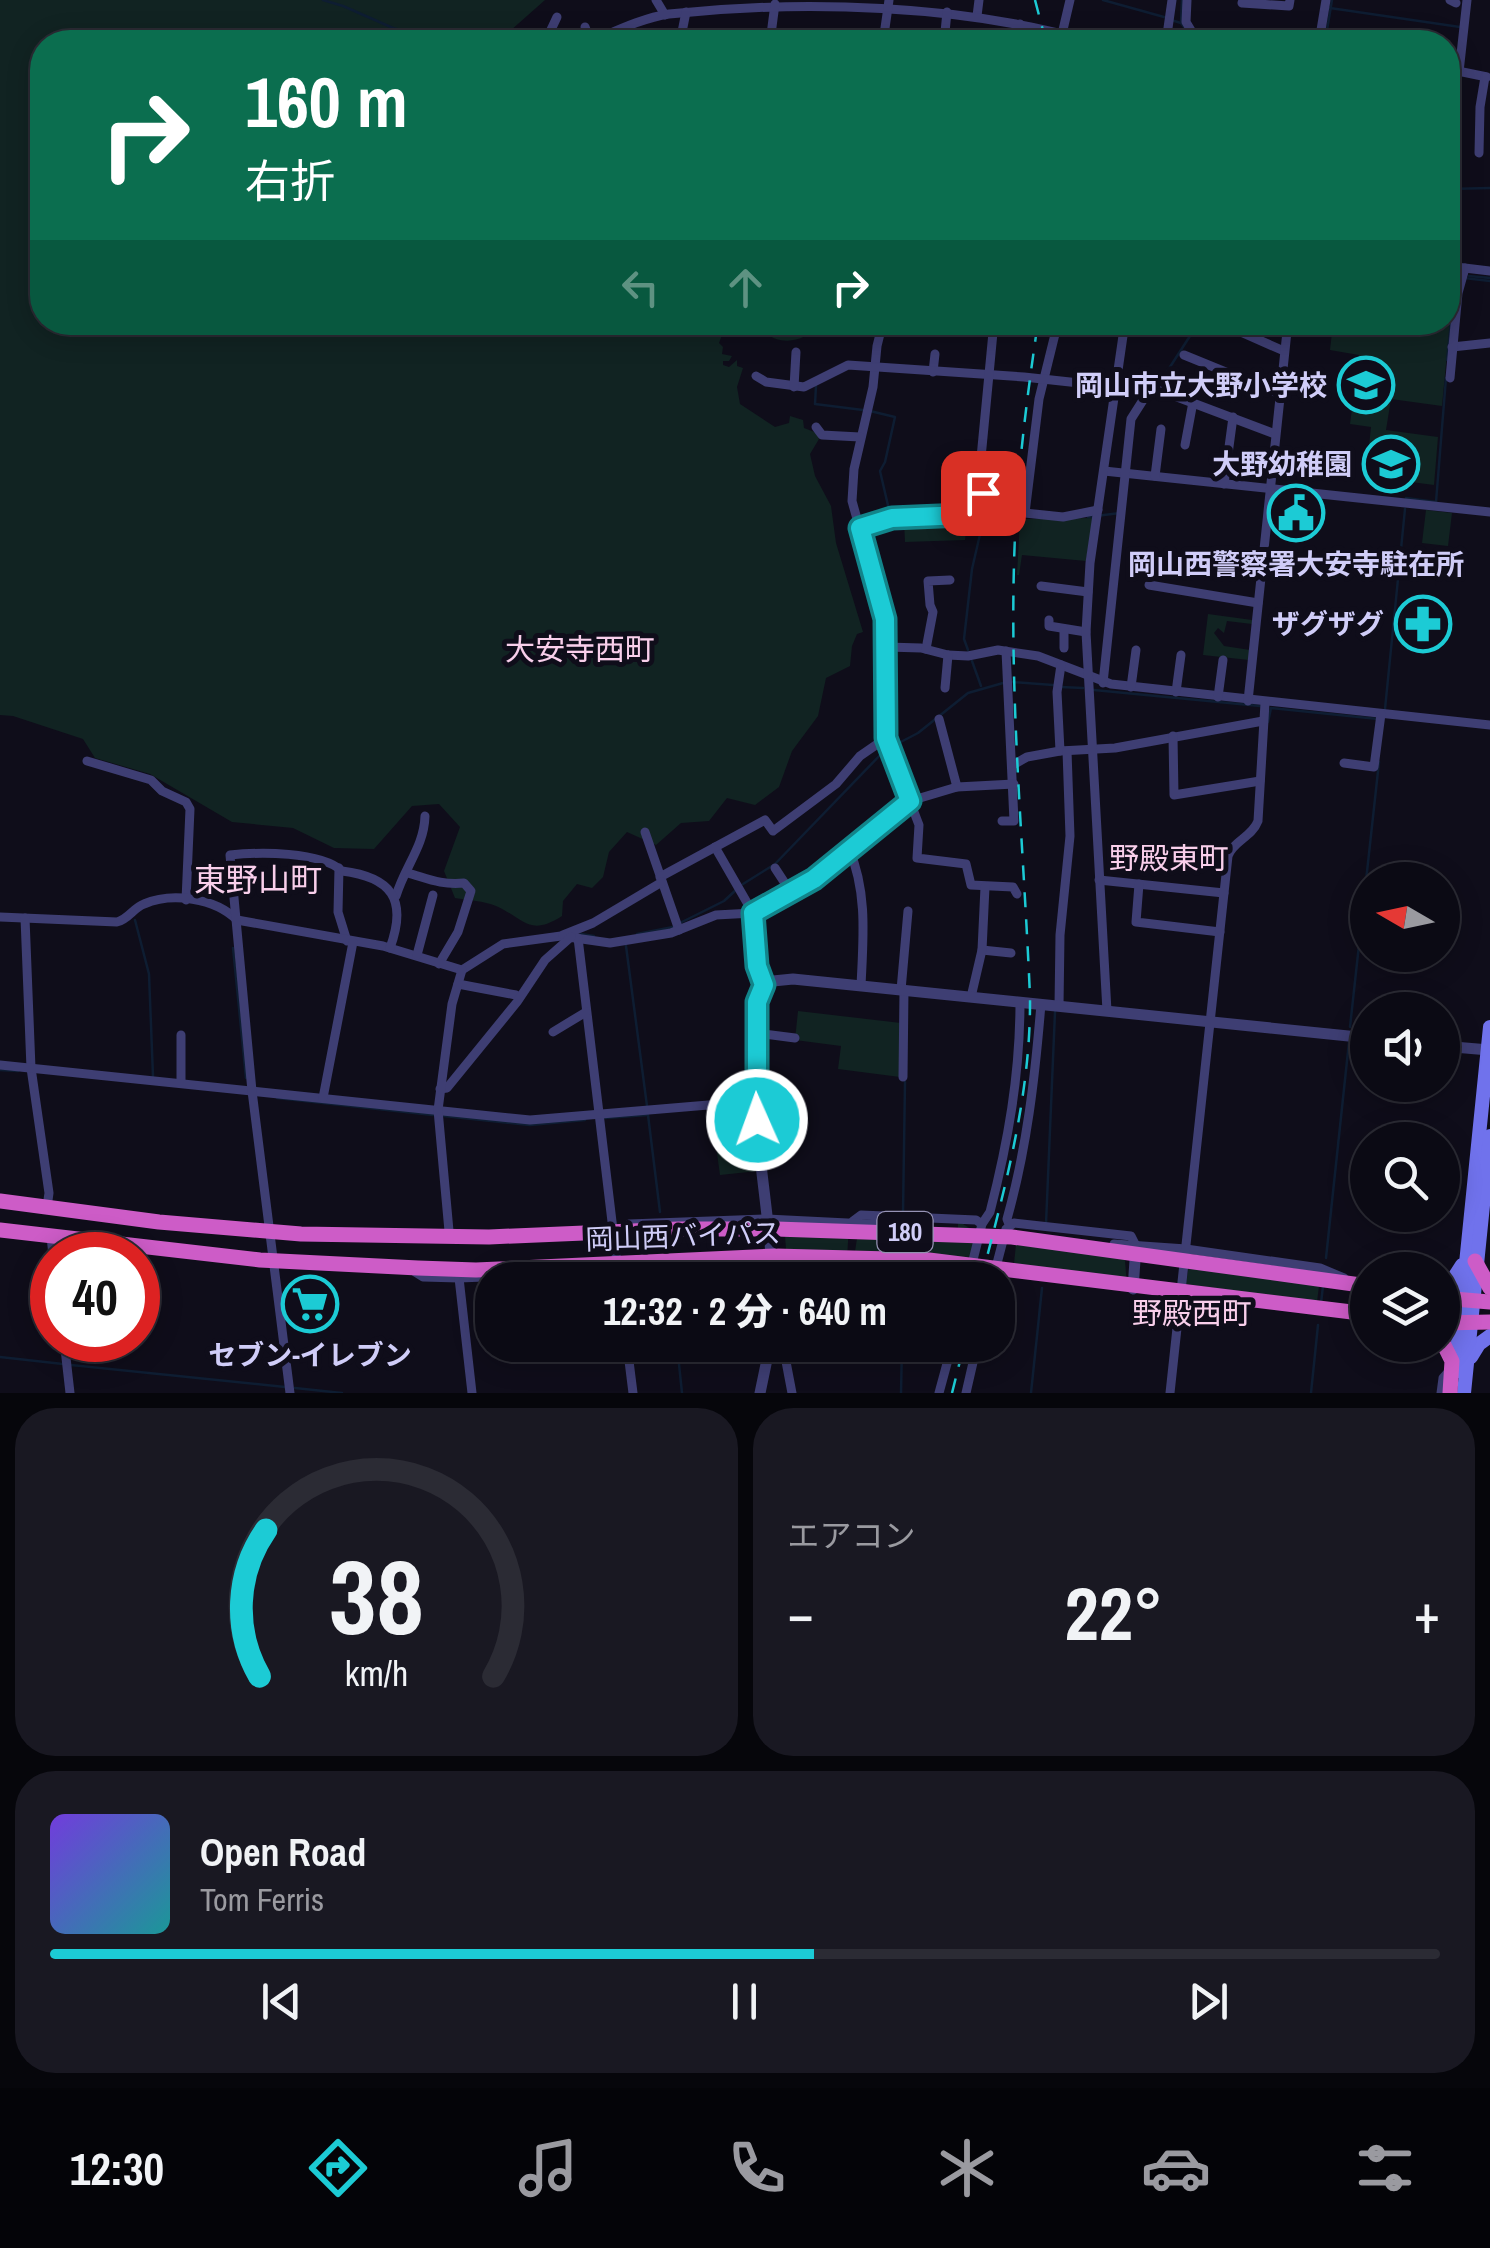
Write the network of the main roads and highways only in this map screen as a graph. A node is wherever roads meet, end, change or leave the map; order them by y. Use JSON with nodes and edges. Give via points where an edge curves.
{"nodes":[{"id":1,"x":1490,"y":1028,"type":"edge"},
{"id":2,"x":1489,"y":1050,"type":"edge"},
{"id":3,"x":1490,"y":1136,"type":"edge"},
{"id":4,"x":0,"y":1200,"type":"edge"},
{"id":5,"x":0,"y":1230,"type":"edge"},
{"id":6,"x":1470,"y":1261,"type":"junction"},
{"id":7,"x":1460,"y":1272,"type":"edge"},
{"id":8,"x":1350,"y":1283,"type":"edge"},
{"id":9,"x":1490,"y":1288,"type":"edge"},
{"id":10,"x":1460,"y":1299,"type":"edge"},
{"id":11,"x":1467,"y":1300,"type":"junction"},
{"id":12,"x":1490,"y":1302,"type":"edge"},
{"id":13,"x":1350,"y":1311,"type":"edge"},
{"id":14,"x":1460,"y":1322,"type":"edge"},
{"id":15,"x":1466,"y":1322,"type":"junction"},
{"id":16,"x":1490,"y":1322,"type":"edge"},
{"id":17,"x":1490,"y":1336,"type":"edge"},
{"id":18,"x":1454,"y":1362,"type":"edge"},
{"id":19,"x":1457,"y":1367,"type":"junction"},
{"id":20,"x":1459,"y":1392,"type":"edge"}],
"edges":[{"from":1,"to":2,"type":"main road"},
{"from":2,"to":6,"type":"main road"},
{"from":3,"to":6,"type":"main road"},
{"from":4,"to":8,"type":"highway","name":"岡山西バイパス","number":"180","via":[[159,1222],[376,1237],[776,1229],[1012,1237]]},
{"from":5,"to":13,"type":"highway","name":"岡山西バイパス","number":"180","via":[[274,1261],[408,1268],[893,1258]]},
{"from":6,"to":7,"type":"main road"},
{"from":6,"to":9,"type":"highway"},
{"from":6,"to":11,"type":"main road"},
{"from":10,"to":11,"type":"highway"},
{"from":11,"to":12,"type":"highway"},
{"from":11,"to":15,"type":"main road"},
{"from":14,"to":15,"type":"highway"},
{"from":15,"to":16,"type":"highway"},
{"from":15,"to":19,"type":"main road"},
{"from":15,"to":20,"type":"main road"},
{"from":17,"to":19,"type":"main road"},
{"from":18,"to":19,"type":"highway"},
{"from":19,"to":20,"type":"highway"}]}
